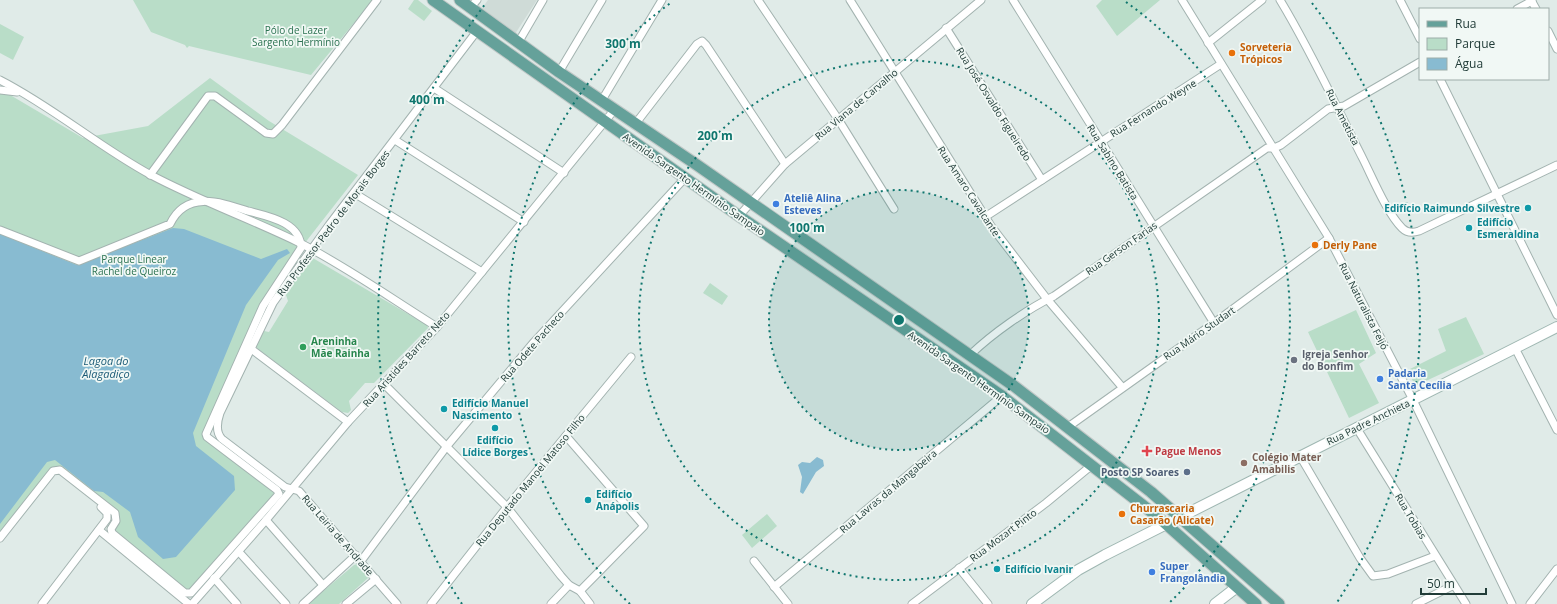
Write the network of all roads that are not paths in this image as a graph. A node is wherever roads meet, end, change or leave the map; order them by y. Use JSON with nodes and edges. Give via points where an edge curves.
{"nodes":[{"id":1,"x":377,"y":0,"type":"edge"},
{"id":2,"x":433,"y":0,"type":"edge"},
{"id":3,"x":460,"y":0,"type":"edge"},
{"id":4,"x":543,"y":0,"type":"edge"},
{"id":5,"x":602,"y":0,"type":"edge"},
{"id":6,"x":662,"y":0,"type":"edge"},
{"id":7,"x":758,"y":0,"type":"edge"},
{"id":8,"x":850,"y":0,"type":"edge"},
{"id":9,"x":981,"y":0,"type":"edge"},
{"id":10,"x":1013,"y":0,"type":"edge"},
{"id":11,"x":1182,"y":0,"type":"edge"},
{"id":12,"x":1262,"y":0,"type":"edge"},
{"id":13,"x":1280,"y":0,"type":"edge"},
{"id":14,"x":1400,"y":0,"type":"edge"},
{"id":15,"x":1531,"y":1,"type":"edge"},
{"id":16,"x":473,"y":4,"type":"edge"},
{"id":17,"x":1519,"y":8,"type":"edge"},
{"id":18,"x":946,"y":28,"type":"junction"},
{"id":19,"x":477,"y":31,"type":"junction"},
{"id":20,"x":1549,"y":33,"type":"edge"},
{"id":21,"x":1419,"y":37,"type":"edge"},
{"id":22,"x":518,"y":43,"type":"junction"},
{"id":23,"x":1208,"y":43,"type":"junction"},
{"id":24,"x":1557,"y":49,"type":"edge"},
{"id":25,"x":1419,"y":63,"type":"edge"},
{"id":26,"x":1222,"y":64,"type":"junction"},
{"id":27,"x":559,"y":72,"type":"junction"},
{"id":28,"x":894,"y":73,"type":"junction"},
{"id":29,"x":0,"y":80,"type":"edge"},
{"id":30,"x":1440,"y":80,"type":"edge"},
{"id":31,"x":434,"y":88,"type":"junction"},
{"id":32,"x":0,"y":90,"type":"edge"},
{"id":33,"x":22,"y":92,"type":"junction"},
{"id":34,"x":602,"y":100,"type":"junction"},
{"id":35,"x":1336,"y":106,"type":"junction"},
{"id":36,"x":615,"y":109,"type":"junction"},
{"id":37,"x":838,"y":119,"type":"junction"},
{"id":38,"x":605,"y":122,"type":"junction"},
{"id":39,"x":636,"y":123,"type":"junction"},
{"id":40,"x":395,"y":140,"type":"junction"},
{"id":41,"x":1100,"y":141,"type":"junction"},
{"id":42,"x":1274,"y":148,"type":"junction"},
{"id":43,"x":785,"y":164,"type":"junction"},
{"id":44,"x":1557,"y":165,"type":"edge"},
{"id":45,"x":564,"y":173,"type":"junction"},
{"id":46,"x":150,"y":174,"type":"junction"},
{"id":47,"x":685,"y":178,"type":"junction"},
{"id":48,"x":1042,"y":180,"type":"junction"},
{"id":49,"x":354,"y":193,"type":"junction"},
{"id":50,"x":1498,"y":195,"type":"junction"},
{"id":51,"x":206,"y":202,"type":"junction"},
{"id":52,"x":751,"y":202,"type":"junction"},
{"id":53,"x":894,"y":209,"type":"dead end"},
{"id":54,"x":739,"y":216,"type":"junction"},
{"id":55,"x":984,"y":217,"type":"junction"},
{"id":56,"x":524,"y":222,"type":"junction"},
{"id":57,"x":1153,"y":226,"type":"junction"},
{"id":58,"x":0,"y":230,"type":"edge"},
{"id":59,"x":1329,"y":238,"type":"junction"},
{"id":60,"x":301,"y":244,"type":"junction"},
{"id":61,"x":311,"y":249,"type":"junction"},
{"id":62,"x":482,"y":272,"type":"junction"},
{"id":63,"x":1047,"y":299,"type":"junction"},
{"id":64,"x":1557,"y":316,"type":"edge"},
{"id":65,"x":1214,"y":323,"type":"junction"},
{"id":66,"x":437,"y":327,"type":"junction"},
{"id":67,"x":1557,"y":327,"type":"edge"},
{"id":68,"x":250,"y":348,"type":"junction"},
{"id":69,"x":1515,"y":348,"type":"junction"},
{"id":70,"x":970,"y":355,"type":"junction"},
{"id":71,"x":631,"y":356,"type":"dead end"},
{"id":72,"x":384,"y":384,"type":"junction"},
{"id":73,"x":1122,"y":387,"type":"junction"},
{"id":74,"x":1002,"y":396,"type":"junction"},
{"id":75,"x":1413,"y":400,"type":"junction"},
{"id":76,"x":348,"y":422,"type":"junction"},
{"id":77,"x":1068,"y":427,"type":"junction"},
{"id":78,"x":1356,"y":428,"type":"junction"},
{"id":79,"x":1557,"y":430,"type":"edge"},
{"id":80,"x":218,"y":431,"type":"joint"},
{"id":81,"x":566,"y":436,"type":"junction"},
{"id":82,"x":447,"y":446,"type":"junction"},
{"id":83,"x":1300,"y":456,"type":"junction"},
{"id":84,"x":1092,"y":465,"type":"junction"},
{"id":85,"x":293,"y":489,"type":"junction"},
{"id":86,"x":507,"y":506,"type":"junction"},
{"id":87,"x":1180,"y":517,"type":"junction"},
{"id":88,"x":266,"y":520,"type":"junction"},
{"id":89,"x":1166,"y":524,"type":"junction"},
{"id":90,"x":98,"y":530,"type":"junction"},
{"id":91,"x":0,"y":538,"type":"edge"},
{"id":92,"x":0,"y":546,"type":"edge"},
{"id":93,"x":239,"y":552,"type":"junction"},
{"id":94,"x":1435,"y":556,"type":"junction"},
{"id":95,"x":359,"y":558,"type":"junction"},
{"id":96,"x":754,"y":562,"type":"dead end"},
{"id":97,"x":959,"y":568,"type":"junction"},
{"id":98,"x":1557,"y":569,"type":"edge"},
{"id":99,"x":214,"y":578,"type":"junction"},
{"id":100,"x":376,"y":579,"type":"junction"},
{"id":101,"x":570,"y":584,"type":"junction"},
{"id":102,"x":323,"y":585,"type":"junction"},
{"id":103,"x":1454,"y":585,"type":"junction"},
{"id":104,"x":774,"y":586,"type":"junction"},
{"id":105,"x":1237,"y":588,"type":"junction"},
{"id":106,"x":580,"y":591,"type":"junction"},
{"id":107,"x":193,"y":603,"type":"edge"},
{"id":108,"x":42,"y":604,"type":"edge"},
{"id":109,"x":237,"y":604,"type":"edge"},
{"id":110,"x":286,"y":604,"type":"edge"},
{"id":111,"x":303,"y":604,"type":"edge"},
{"id":112,"x":346,"y":604,"type":"edge"},
{"id":113,"x":397,"y":604,"type":"edge"},
{"id":114,"x":431,"y":604,"type":"edge"},
{"id":115,"x":551,"y":604,"type":"edge"},
{"id":116,"x":590,"y":604,"type":"edge"},
{"id":117,"x":788,"y":604,"type":"edge"},
{"id":118,"x":912,"y":604,"type":"edge"},
{"id":119,"x":988,"y":604,"type":"edge"},
{"id":120,"x":1032,"y":604,"type":"edge"},
{"id":121,"x":1216,"y":604,"type":"edge"},
{"id":122,"x":1256,"y":604,"type":"edge"},
{"id":123,"x":1279,"y":604,"type":"edge"},
{"id":124,"x":1416,"y":604,"type":"edge"},
{"id":125,"x":1466,"y":604,"type":"edge"},
{"id":126,"x":1512,"y":604,"type":"edge"},
{"id":127,"x":1530,"y":604,"type":"edge"}],
"edges":[{"from":1,"to":46,"type":"street","via":[[273,134],[266,133],[215,96],[208,96]]},
{"from":2,"to":19,"type":"main road","name":"Avenida Sargento Hermínio Sampaio"},
{"from":3,"to":16,"type":"main road","name":"Avenida Sargento Hermínio Sampaio"},
{"from":4,"to":22,"type":"street"},
{"from":5,"to":27,"type":"street"},
{"from":6,"to":34,"type":"street"},
{"from":7,"to":37,"type":"street"},
{"from":8,"to":28,"type":"street","name":"Rua Amaro Cavalcante"},
{"from":9,"to":18,"type":"street","name":"Rua Viana de Carvalho"},
{"from":10,"to":41,"type":"street","name":"Rua Sabino Batista"},
{"from":11,"to":23,"type":"street","name":"Rua Naturalista Feijó"},
{"from":12,"to":23,"type":"street"},
{"from":13,"to":35,"type":"street","name":"Rua Ametista"},
{"from":14,"to":21,"type":"street"},
{"from":15,"to":17,"type":"street"},
{"from":16,"to":22,"type":"main road","name":"Avenida Sargento Hermínio Sampaio"},
{"from":18,"to":28,"type":"street","name":"Rua Viana de Carvalho"},
{"from":18,"to":48,"type":"street","name":"Rua José Osvaldo Figueiredo"},
{"from":19,"to":31,"type":"street","name":"Rua Professor Pedro de Morais Borges"},
{"from":19,"to":38,"type":"main road","name":"Avenida Sargento Hermínio Sampaio"},
{"from":20,"to":24,"type":"street"},
{"from":22,"to":27,"type":"main road","name":"Avenida Sargento Hermínio Sampaio"},
{"from":23,"to":26,"type":"street","name":"Rua Naturalista Feijó"},
{"from":25,"to":35,"type":"street","name":"Rua Gerson Farias","via":[[1344,106]]},
{"from":26,"to":41,"type":"street","name":"Rua Fernando Weyne"},
{"from":26,"to":42,"type":"street","name":"Rua Naturalista Feijó"},
{"from":27,"to":34,"type":"main road","name":"Avenida Sargento Hermínio Sampaio"},
{"from":28,"to":37,"type":"street","name":"Rua Viana de Carvalho"},
{"from":28,"to":55,"type":"street","name":"Rua Amaro Cavalcante"},
{"from":29,"to":33,"type":"street"},
{"from":30,"to":50,"type":"street"},
{"from":31,"to":40,"type":"street","name":"Rua Professor Pedro de Morais Borges"},
{"from":31,"to":45,"type":"street"},
{"from":32,"to":33,"type":"street"},
{"from":33,"to":46,"type":"street"},
{"from":34,"to":36,"type":"main road","name":"Avenida Sargento Hermínio Sampaio"},
{"from":35,"to":42,"type":"street","name":"Rua Gerson Farias","via":[[1321,113]]},
{"from":35,"to":50,"type":"street","name":"Rua Ametista","via":[[1392,214],[1408,232],[1419,231]]},
{"from":36,"to":38,"type":"street","name":"Rua Aristides Barreto Neto"},
{"from":36,"to":39,"type":"main road","name":"Avenida Sargento Hermínio Sampaio"},
{"from":37,"to":43,"type":"street","name":"Rua Viana de Carvalho"},
{"from":37,"to":53,"type":"street"},
{"from":38,"to":45,"type":"street","name":"Rua Aristides Barreto Neto"},
{"from":38,"to":47,"type":"main road","name":"Avenida Sargento Hermínio Sampaio"},
{"from":39,"to":43,"type":"street","via":[[700,41],[706,44]]},
{"from":39,"to":52,"type":"main road","name":"Avenida Sargento Hermínio Sampaio"},
{"from":40,"to":49,"type":"street","name":"Rua Professor Pedro de Morais Borges"},
{"from":40,"to":56,"type":"street"},
{"from":41,"to":48,"type":"street","name":"Rua Fernando Weyne"},
{"from":41,"to":57,"type":"street","name":"Rua Sabino Batista"},
{"from":42,"to":57,"type":"street","name":"Rua Gerson Farias","via":[[1267,148]]},
{"from":42,"to":59,"type":"street","name":"Rua Naturalista Feijó"},
{"from":43,"to":52,"type":"street","name":"Rua Viana de Carvalho"},
{"from":44,"to":50,"type":"street"},
{"from":45,"to":56,"type":"street","name":"Rua Aristides Barreto Neto"},
{"from":46,"to":51,"type":"street"},
{"from":47,"to":54,"type":"main road","name":"Avenida Sargento Hermínio Sampaio"},
{"from":47,"to":82,"type":"street","name":"Rua Odete Pacheco","via":[[534,342]]},
{"from":48,"to":55,"type":"street","name":"Rua Fernando Weyne"},
{"from":49,"to":61,"type":"street","name":"Rua Professor Pedro de Morais Borges"},
{"from":49,"to":62,"type":"street"},
{"from":50,"to":64,"type":"street"},
{"from":51,"to":58,"type":"street","via":[[181,208],[170,224],[79,261]]},
{"from":51,"to":60,"type":"street"},
{"from":51,"to":60,"type":"street","via":[[217,201],[281,220],[292,228]]},
{"from":52,"to":54,"type":"street","name":"Rua Viana de Carvalho"},
{"from":52,"to":70,"type":"main road","name":"Avenida Sargento Hermínio Sampaio"},
{"from":54,"to":74,"type":"main road","name":"Avenida Sargento Hermínio Sampaio"},
{"from":55,"to":63,"type":"street","name":"Rua Amaro Cavalcante"},
{"from":56,"to":62,"type":"street","name":"Rua Aristides Barreto Neto"},
{"from":57,"to":63,"type":"street","name":"Rua Gerson Farias"},
{"from":57,"to":65,"type":"street","name":"Rua Sabino Batista"},
{"from":59,"to":65,"type":"street","name":"Rua Mário Studart"},
{"from":59,"to":75,"type":"street","name":"Rua Naturalista Feijó"},
{"from":60,"to":61,"type":"street"},
{"from":60,"to":91,"type":"street","via":[[298,253],[263,306],[206,434],[279,494],[191,593],[185,593],[112,533],[111,529],[116,521],[114,513],[60,470],[53,471]]},
{"from":61,"to":66,"type":"street"},
{"from":61,"to":68,"type":"street","name":"Rua Professor Pedro de Morais Borges","via":[[274,303]]},
{"from":62,"to":66,"type":"street","name":"Rua Aristides Barreto Neto"},
{"from":63,"to":70,"type":"street","name":"Rua Gerson Farias"},
{"from":63,"to":73,"type":"street","name":"Rua Amaro Cavalcante"},
{"from":65,"to":73,"type":"street","name":"Rua Mário Studart"},
{"from":66,"to":72,"type":"street","name":"Rua Aristides Barreto Neto"},
{"from":67,"to":69,"type":"street","name":"Rua Padre Anchieta"},
{"from":68,"to":76,"type":"street"},
{"from":68,"to":80,"type":"street","name":"Rua Professor Pedro de Morais Borges","via":[[220,413]]},
{"from":69,"to":75,"type":"street","name":"Rua Padre Anchieta"},
{"from":69,"to":79,"type":"street"},
{"from":70,"to":77,"type":"main road","name":"Avenida Sargento Hermínio Sampaio"},
{"from":71,"to":81,"type":"street","name":"Rua Deputado Manoel Matoso Filho"},
{"from":72,"to":76,"type":"street","name":"Rua Aristides Barreto Neto"},
{"from":72,"to":82,"type":"street"},
{"from":73,"to":77,"type":"street","name":"Rua Mário Studart"},
{"from":74,"to":84,"type":"main road","name":"Avenida Sargento Hermínio Sampaio"},
{"from":74,"to":104,"type":"street","name":"Rua Lavras da Mangabeira"},
{"from":75,"to":78,"type":"street","name":"Rua Padre Anchieta"},
{"from":75,"to":126,"type":"street","name":"Rua Naturalista Feijó"},
{"from":76,"to":85,"type":"street","name":"Rua Aristides Barreto Neto"},
{"from":77,"to":87,"type":"main road","name":"Avenida Sargento Hermínio Sampaio"},
{"from":78,"to":83,"type":"street","name":"Rua Padre Anchieta"},
{"from":78,"to":94,"type":"street","name":"Rua Tobias"},
{"from":80,"to":85,"type":"street","name":"Rua Leiria de Andrade","via":[[222,439],[285,487]]},
{"from":81,"to":86,"type":"street","name":"Rua Deputado Manoel Matoso Filho"},
{"from":81,"to":106,"type":"street","via":[[644,526]]},
{"from":82,"to":86,"type":"street"},
{"from":82,"to":95,"type":"street","name":"Rua Odete Pacheco"},
{"from":83,"to":87,"type":"street","name":"Rua Padre Anchieta"},
{"from":83,"to":94,"type":"street","via":[[1373,576],[1388,574]]},
{"from":84,"to":89,"type":"main road","name":"Avenida Sargento Hermínio Sampaio"},
{"from":84,"to":97,"type":"street","name":"Rua Mozart Pinto"},
{"from":85,"to":88,"type":"street","name":"Rua Aristides Barreto Neto"},
{"from":85,"to":95,"type":"street","name":"Rua Leiria de Andrade","via":[[299,491]]},
{"from":86,"to":101,"type":"street"},
{"from":86,"to":114,"type":"street","name":"Rua Deputado Manoel Matoso Filho"},
{"from":87,"to":89,"type":"street","name":"Rua Padre Anchieta"},
{"from":87,"to":123,"type":"main road","name":"Avenida Sargento Hermínio Sampaio"},
{"from":88,"to":93,"type":"street","name":"Rua Aristides Barreto Neto"},
{"from":88,"to":102,"type":"street"},
{"from":89,"to":105,"type":"main road","name":"Avenida Sargento Hermínio Sampaio"},
{"from":89,"to":120,"type":"street","name":"Rua Padre Anchieta","via":[[1078,570]]},
{"from":90,"to":92,"type":"street","via":[[107,519],[107,513],[63,476],[57,475],[49,481]]},
{"from":90,"to":107,"type":"street"},
{"from":90,"to":108,"type":"street"},
{"from":93,"to":99,"type":"street","name":"Rua Aristides Barreto Neto"},
{"from":93,"to":110,"type":"street"},
{"from":94,"to":103,"type":"street","name":"Rua Tobias"},
{"from":95,"to":100,"type":"street","name":"Rua Leiria de Andrade"},
{"from":95,"to":102,"type":"street","name":"Rua Odete Pacheco"},
{"from":96,"to":104,"type":"street"},
{"from":97,"to":118,"type":"street","name":"Rua Mozart Pinto"},
{"from":97,"to":119,"type":"street"},
{"from":98,"to":127,"type":"street"},
{"from":99,"to":107,"type":"street","name":"Rua Aristides Barreto Neto"},
{"from":99,"to":109,"type":"street"},
{"from":100,"to":112,"type":"street"},
{"from":100,"to":113,"type":"street","name":"Rua Leiria de Andrade"},
{"from":101,"to":106,"type":"street"},
{"from":101,"to":115,"type":"street"},
{"from":102,"to":111,"type":"street","name":"Rua Odete Pacheco"},
{"from":103,"to":124,"type":"street"},
{"from":103,"to":125,"type":"street","name":"Rua Tobias"},
{"from":104,"to":117,"type":"street"},
{"from":105,"to":121,"type":"street"},
{"from":105,"to":122,"type":"main road","name":"Avenida Sargento Hermínio Sampaio"},
{"from":106,"to":116,"type":"street"}]}
